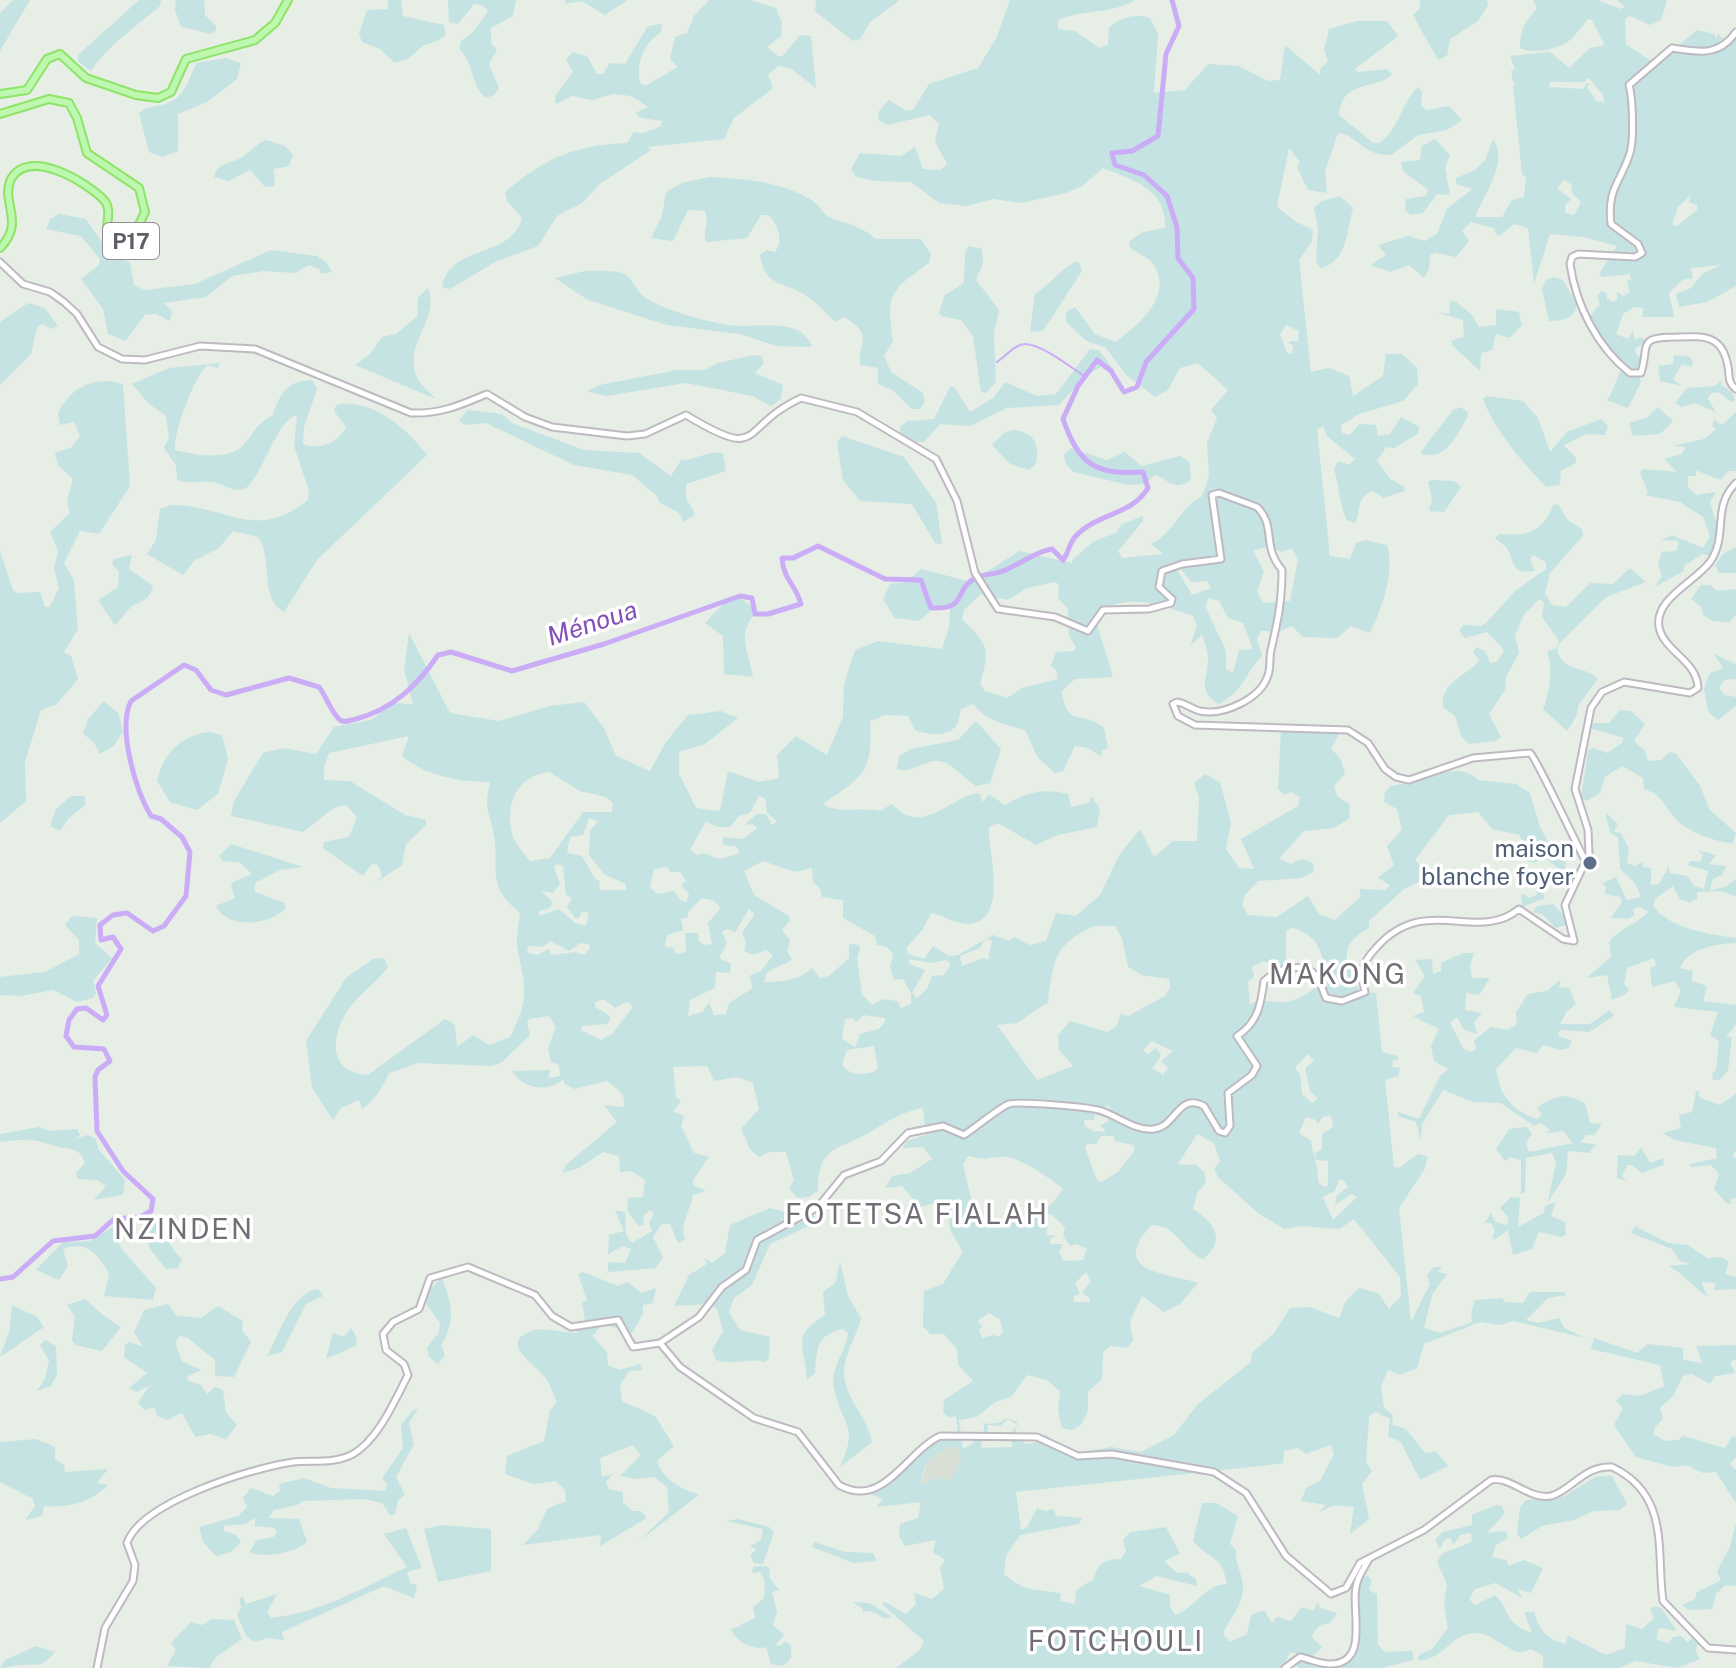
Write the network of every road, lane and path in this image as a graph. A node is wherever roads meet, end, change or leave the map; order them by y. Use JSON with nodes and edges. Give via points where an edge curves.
{"nodes":[{"id":1,"x":288,"y":0,"type":"edge"},
{"id":2,"x":1736,"y":32,"type":"edge"},
{"id":3,"x":0,"y":94,"type":"edge"},
{"id":4,"x":0,"y":114,"type":"edge"},
{"id":5,"x":0,"y":248,"type":"edge"},
{"id":6,"x":0,"y":262,"type":"edge"},
{"id":7,"x":1736,"y":389,"type":"edge"},
{"id":8,"x":1736,"y":483,"type":"edge"},
{"id":9,"x":1585,"y":860,"type":"junction"},
{"id":10,"x":660,"y":1343,"type":"junction"},
{"id":11,"x":1369,"y":1558,"type":"junction"},
{"id":12,"x":1736,"y":1650,"type":"edge"},
{"id":13,"x":97,"y":1668,"type":"edge"},
{"id":14,"x":1285,"y":1668,"type":"edge"}],
"edges":[{"from":1,"to":3,"type":"main road","via":[[275,23],[255,40],[186,59],[171,92],[161,98],[86,78],[60,54],[47,59],[27,90]]},
{"from":2,"to":7,"type":"street","via":[[1715,51],[1672,48],[1629,85],[1631,151],[1609,204],[1611,224],[1642,253],[1578,254],[1570,264],[1589,324],[1630,373],[1641,373],[1649,341],[1705,335],[1722,348],[1729,382]]},
{"from":4,"to":5,"type":"main road","number":"P17","via":[[49,99],[69,103],[87,153],[139,188],[145,212],[131,241],[113,244],[106,235],[108,209],[101,197],[57,168],[34,166],[10,181],[13,226]]},
{"from":6,"to":9,"type":"street","via":[[18,282],[57,295],[98,347],[122,359],[145,360],[200,346],[255,349],[411,413],[458,409],[487,394],[552,427],[627,436],[645,434],[686,415],[739,440],[801,398],[841,406],[936,459],[957,501],[975,573],[992,603],[1005,613],[1055,617],[1089,631],[1103,610],[1171,603],[1159,587],[1162,571],[1221,559],[1212,495],[1257,507],[1269,530],[1269,556],[1282,570],[1282,610],[1269,674],[1263,686],[1241,703],[1199,711],[1174,702],[1178,716],[1195,725],[1348,730],[1368,743],[1385,769],[1409,780],[1473,758],[1530,753],[1538,758]]},
{"from":8,"to":9,"type":"street","via":[[1722,500],[1715,554],[1667,601],[1658,622],[1668,645],[1696,676],[1697,690],[1624,682],[1602,692],[1591,708],[1575,777],[1577,804],[1590,840]]},
{"from":9,"to":10,"type":"street","via":[[1565,905],[1574,941],[1519,909],[1498,921],[1435,919],[1403,926],[1363,962],[1365,992],[1351,1000],[1326,998],[1319,979],[1309,971],[1292,968],[1272,974],[1264,981],[1250,1028],[1237,1036],[1257,1066],[1228,1093],[1230,1126],[1225,1133],[1204,1106],[1192,1102],[1182,1105],[1161,1128],[1152,1129],[1100,1110],[1009,1104],[964,1135],[943,1126],[917,1129],[874,1165],[844,1175],[818,1207],[759,1238],[746,1270],[722,1287],[699,1317]]},
{"from":10,"to":11,"type":"street","via":[[680,1367],[754,1418],[798,1432],[846,1489],[881,1486],[940,1436],[1023,1435],[1044,1438],[1078,1456],[1112,1454],[1214,1472],[1246,1493],[1286,1556],[1331,1594],[1346,1588],[1360,1563]]},
{"from":10,"to":13,"type":"street","via":[[633,1347],[618,1320],[571,1327],[552,1316],[535,1295],[473,1268],[432,1277],[419,1309],[393,1322],[383,1334],[388,1352],[404,1364],[408,1375],[358,1451],[211,1485],[167,1505],[131,1533],[127,1543],[135,1565],[133,1581],[105,1628]]},
{"from":11,"to":12,"type":"street","via":[[1424,1530],[1496,1479],[1526,1494],[1550,1496],[1593,1471],[1612,1467],[1631,1480],[1659,1524],[1663,1601],[1705,1646]]},
{"from":11,"to":14,"type":"street","via":[[1355,1589],[1357,1640],[1351,1657],[1327,1665],[1300,1657]]}]}
